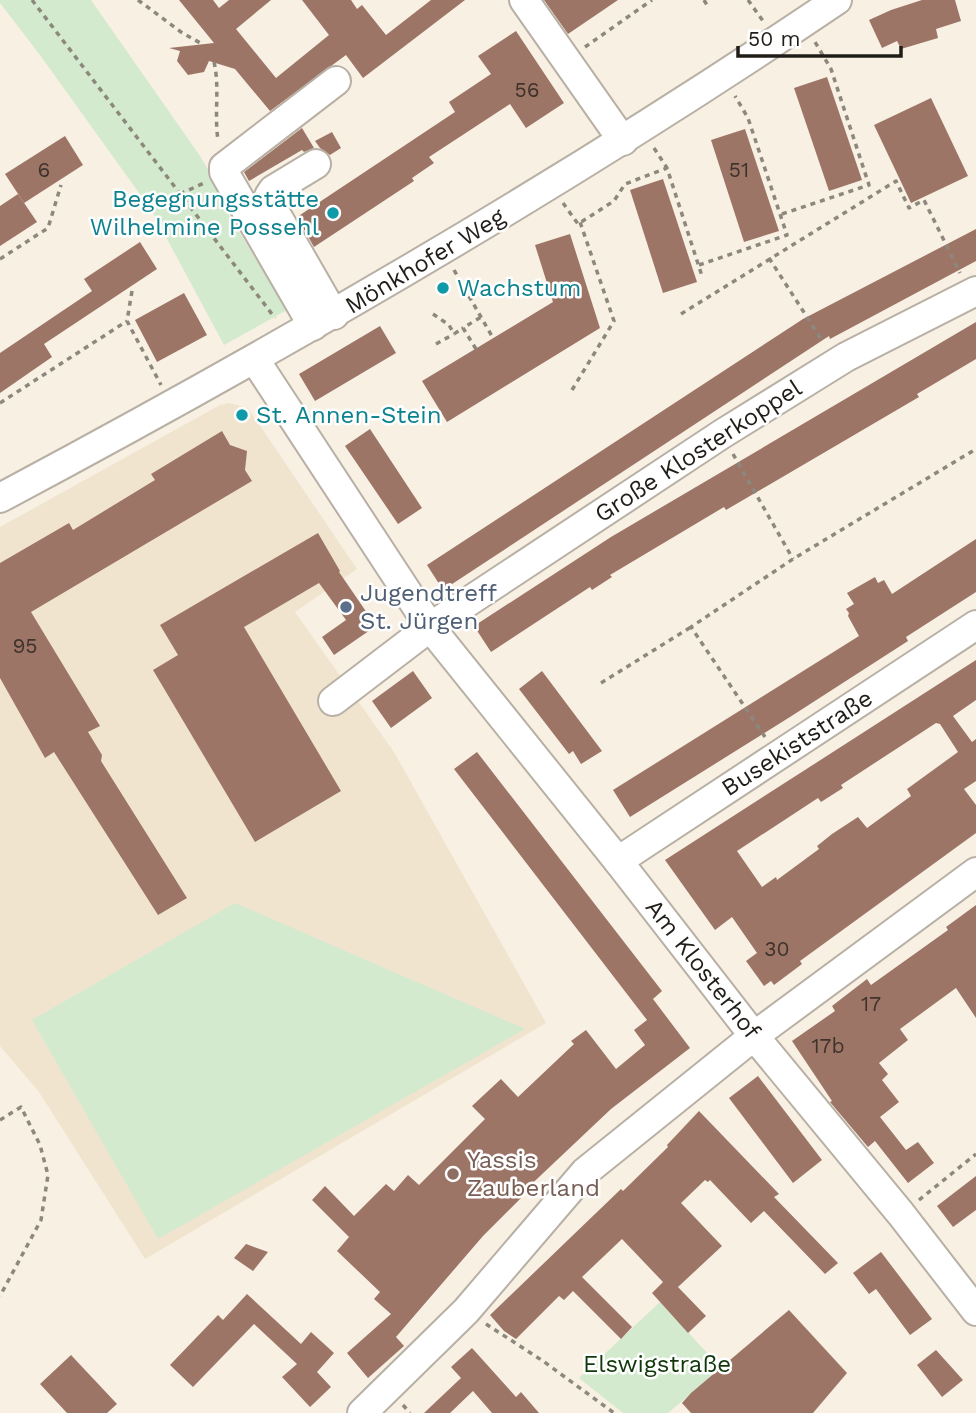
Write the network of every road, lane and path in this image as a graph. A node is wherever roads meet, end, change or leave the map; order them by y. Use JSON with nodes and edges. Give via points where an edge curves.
{"nodes":[{"id":1,"x":32,"y":0,"type":"edge"},
{"id":2,"x":138,"y":0,"type":"edge"},
{"id":3,"x":524,"y":0,"type":"edge"},
{"id":4,"x":652,"y":0,"type":"edge"},
{"id":5,"x":704,"y":0,"type":"edge"},
{"id":6,"x":837,"y":0,"type":"edge"},
{"id":7,"x":707,"y":5,"type":"dead end"},
{"id":8,"x":804,"y":22,"type":"junction"},
{"id":9,"x":202,"y":44,"type":"dead end"},
{"id":10,"x":566,"y":60,"type":"junction"},
{"id":11,"x":214,"y":62,"type":"dead end"},
{"id":12,"x":723,"y":76,"type":"junction"},
{"id":13,"x":336,"y":82,"type":"dead end"},
{"id":14,"x":633,"y":135,"type":"junction"},
{"id":15,"x":226,"y":163,"type":"junction"},
{"id":16,"x":316,"y":164,"type":"dead end"},
{"id":17,"x":667,"y":168,"type":"junction"},
{"id":18,"x":61,"y":185,"type":"dead end"},
{"id":19,"x":552,"y":186,"type":"junction"},
{"id":20,"x":782,"y":214,"type":"junction"},
{"id":21,"x":580,"y":222,"type":"junction"},
{"id":22,"x":442,"y":251,"type":"junction"},
{"id":23,"x":769,"y":258,"type":"junction"},
{"id":24,"x":0,"y":259,"type":"edge"},
{"id":25,"x":699,"y":265,"type":"junction"},
{"id":26,"x":702,"y":276,"type":"dead end"},
{"id":27,"x":132,"y":291,"type":"dead end"},
{"id":28,"x":973,"y":292,"type":"edge"},
{"id":29,"x":433,"y":314,"type":"dead end"},
{"id":30,"x":681,"y":314,"type":"dead end"},
{"id":31,"x":481,"y":317,"type":"junction"},
{"id":32,"x":127,"y":321,"type":"junction"},
{"id":33,"x":313,"y":327,"type":"junction"},
{"id":34,"x":463,"y":328,"type":"junction"},
{"id":35,"x":454,"y":334,"type":"junction"},
{"id":36,"x":494,"y":338,"type":"dead end"},
{"id":37,"x":436,"y":344,"type":"dead end"},
{"id":38,"x":476,"y":349,"type":"dead end"},
{"id":39,"x":255,"y":360,"type":"junction"},
{"id":40,"x":837,"y":362,"type":"junction"},
{"id":41,"x":572,"y":390,"type":"dead end"},
{"id":42,"x":0,"y":403,"type":"edge"},
{"id":43,"x":172,"y":406,"type":"junction"},
{"id":44,"x":722,"y":434,"type":"junction"},
{"id":45,"x":976,"y":449,"type":"edge"},
{"id":46,"x":0,"y":498,"type":"edge"},
{"id":47,"x":793,"y":559,"type":"junction"},
{"id":48,"x":976,"y":625,"type":"edge"},
{"id":49,"x":430,"y":627,"type":"junction"},
{"id":50,"x":691,"y":627,"type":"junction"},
{"id":51,"x":601,"y":683,"type":"dead end"},
{"id":52,"x":333,"y":701,"type":"dead end"},
{"id":53,"x":778,"y":756,"type":"junction"},
{"id":54,"x":618,"y":861,"type":"junction"},
{"id":55,"x":976,"y":873,"type":"edge"},
{"id":56,"x":754,"y":1035,"type":"junction"},
{"id":57,"x":0,"y":1120,"type":"edge"},
{"id":58,"x":976,"y":1154,"type":"edge"},
{"id":59,"x":901,"y":1214,"type":"junction"},
{"id":60,"x":0,"y":1296,"type":"edge"},
{"id":61,"x":466,"y":1311,"type":"junction"},
{"id":62,"x":976,"y":1311,"type":"edge"},
{"id":63,"x":362,"y":1413,"type":"edge"},
{"id":64,"x":614,"y":1413,"type":"edge"}],
"edges":[{"from":1,"to":33,"type":"path"},
{"from":2,"to":9,"type":"path"},
{"from":3,"to":10,"type":"street"},
{"from":4,"to":10,"type":"path"},
{"from":5,"to":7,"type":"path"},
{"from":6,"to":8,"type":"street","name":"Mönkhofer Weg"},
{"from":8,"to":12,"type":"street","name":"Mönkhofer Weg"},
{"from":8,"to":20,"type":"path","via":[[831,69],[869,185]]},
{"from":10,"to":14,"type":"street"},
{"from":11,"to":15,"type":"path","via":[[216,125]]},
{"from":12,"to":14,"type":"street","name":"Mönkhofer Weg"},
{"from":12,"to":20,"type":"path","via":[[748,118]]},
{"from":13,"to":15,"type":"street"},
{"from":14,"to":17,"type":"path"},
{"from":14,"to":19,"type":"street","name":"Mönkhofer Weg"},
{"from":15,"to":33,"type":"street","via":[[225,172]]},
{"from":16,"to":33,"type":"street","via":[[269,196]]},
{"from":17,"to":21,"type":"path","via":[[625,184],[614,201]]},
{"from":17,"to":25,"type":"path"},
{"from":18,"to":24,"type":"path","via":[[48,228]]},
{"from":19,"to":21,"type":"path"},
{"from":19,"to":22,"type":"street","name":"Mönkhofer Weg"},
{"from":20,"to":25,"type":"path","via":[[787,235]]},
{"from":21,"to":41,"type":"path","via":[[614,321]]},
{"from":22,"to":31,"type":"path"},
{"from":22,"to":33,"type":"street","name":"Mönkhofer Weg"},
{"from":23,"to":28,"type":"path","via":[[896,180],[909,208],[924,200]]},
{"from":23,"to":30,"type":"path"},
{"from":23,"to":40,"type":"path"},
{"from":25,"to":26,"type":"path"},
{"from":27,"to":32,"type":"path"},
{"from":28,"to":40,"type":"street","name":"Große Klosterkoppel"},
{"from":29,"to":35,"type":"path"},
{"from":31,"to":34,"type":"path"},
{"from":31,"to":36,"type":"path"},
{"from":32,"to":42,"type":"path"},
{"from":32,"to":43,"type":"path"},
{"from":33,"to":39,"type":"street","name":"Mönkhofer Weg"},
{"from":34,"to":35,"type":"path"},
{"from":34,"to":38,"type":"path"},
{"from":35,"to":37,"type":"path"},
{"from":39,"to":43,"type":"street","name":"Mönkhofer Weg"},
{"from":39,"to":49,"type":"street","name":"Am Klosterhof"},
{"from":40,"to":44,"type":"street","name":"Große Klosterkoppel"},
{"from":43,"to":46,"type":"street","name":"Mönkhofer Weg"},
{"from":44,"to":47,"type":"path"},
{"from":44,"to":49,"type":"street","name":"Große Klosterkoppel"},
{"from":45,"to":47,"type":"path"},
{"from":47,"to":50,"type":"path"},
{"from":48,"to":53,"type":"street","name":"Busekiststraße"},
{"from":49,"to":52,"type":"street"},
{"from":49,"to":54,"type":"street","name":"Am Klosterhof"},
{"from":50,"to":51,"type":"path"},
{"from":50,"to":53,"type":"path"},
{"from":53,"to":54,"type":"street","name":"Busekiststraße"},
{"from":54,"to":56,"type":"street","name":"Am Klosterhof"},
{"from":55,"to":56,"type":"street"},
{"from":56,"to":59,"type":"street","name":"Am Klosterhof"},
{"from":56,"to":61,"type":"street","via":[[585,1172]]},
{"from":57,"to":60,"type":"path","via":[[22,1107],[48,1175],[41,1220]]},
{"from":58,"to":59,"type":"path"},
{"from":59,"to":62,"type":"street","name":"Am Klosterhof"},
{"from":61,"to":63,"type":"street"},
{"from":61,"to":64,"type":"path"}]}
